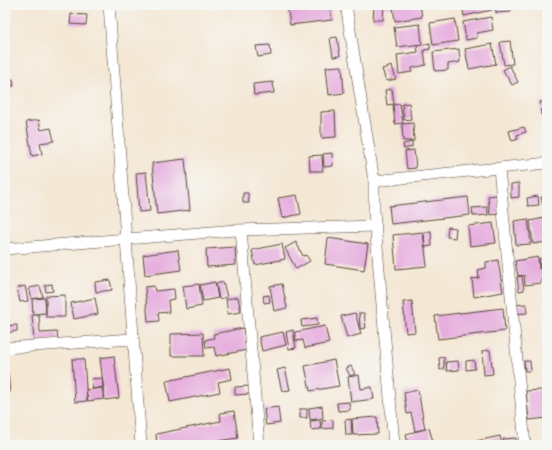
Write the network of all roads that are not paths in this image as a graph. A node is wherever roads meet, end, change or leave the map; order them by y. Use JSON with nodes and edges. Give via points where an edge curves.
{"nodes":[{"id":1,"x":109,"y":5,"type":"edge"},
{"id":2,"x":346,"y":5,"type":"edge"},
{"id":3,"x":547,"y":163,"type":"edge"},
{"id":4,"x":498,"y":168,"type":"junction"},
{"id":5,"x":374,"y":181,"type":"junction"},
{"id":6,"x":376,"y":226,"type":"junction"},
{"id":7,"x":241,"y":230,"type":"junction"},
{"id":8,"x":125,"y":240,"type":"junction"},
{"id":9,"x":5,"y":249,"type":"edge"},
{"id":10,"x":132,"y":339,"type":"junction"},
{"id":11,"x":5,"y":348,"type":"edge"},
{"id":12,"x":140,"y":445,"type":"edge"},
{"id":13,"x":259,"y":445,"type":"edge"},
{"id":14,"x":394,"y":445,"type":"edge"},
{"id":15,"x":525,"y":445,"type":"edge"}],
"edges":[{"from":1,"to":8,"type":"street"},
{"from":2,"to":5,"type":"street"},
{"from":3,"to":4,"type":"street"},
{"from":4,"to":5,"type":"street"},
{"from":4,"to":15,"type":"street"},
{"from":5,"to":6,"type":"street"},
{"from":6,"to":7,"type":"street"},
{"from":6,"to":14,"type":"street"},
{"from":7,"to":8,"type":"street"},
{"from":7,"to":13,"type":"street"},
{"from":8,"to":9,"type":"street"},
{"from":8,"to":10,"type":"street"},
{"from":10,"to":11,"type":"street"},
{"from":10,"to":12,"type":"street"}]}
